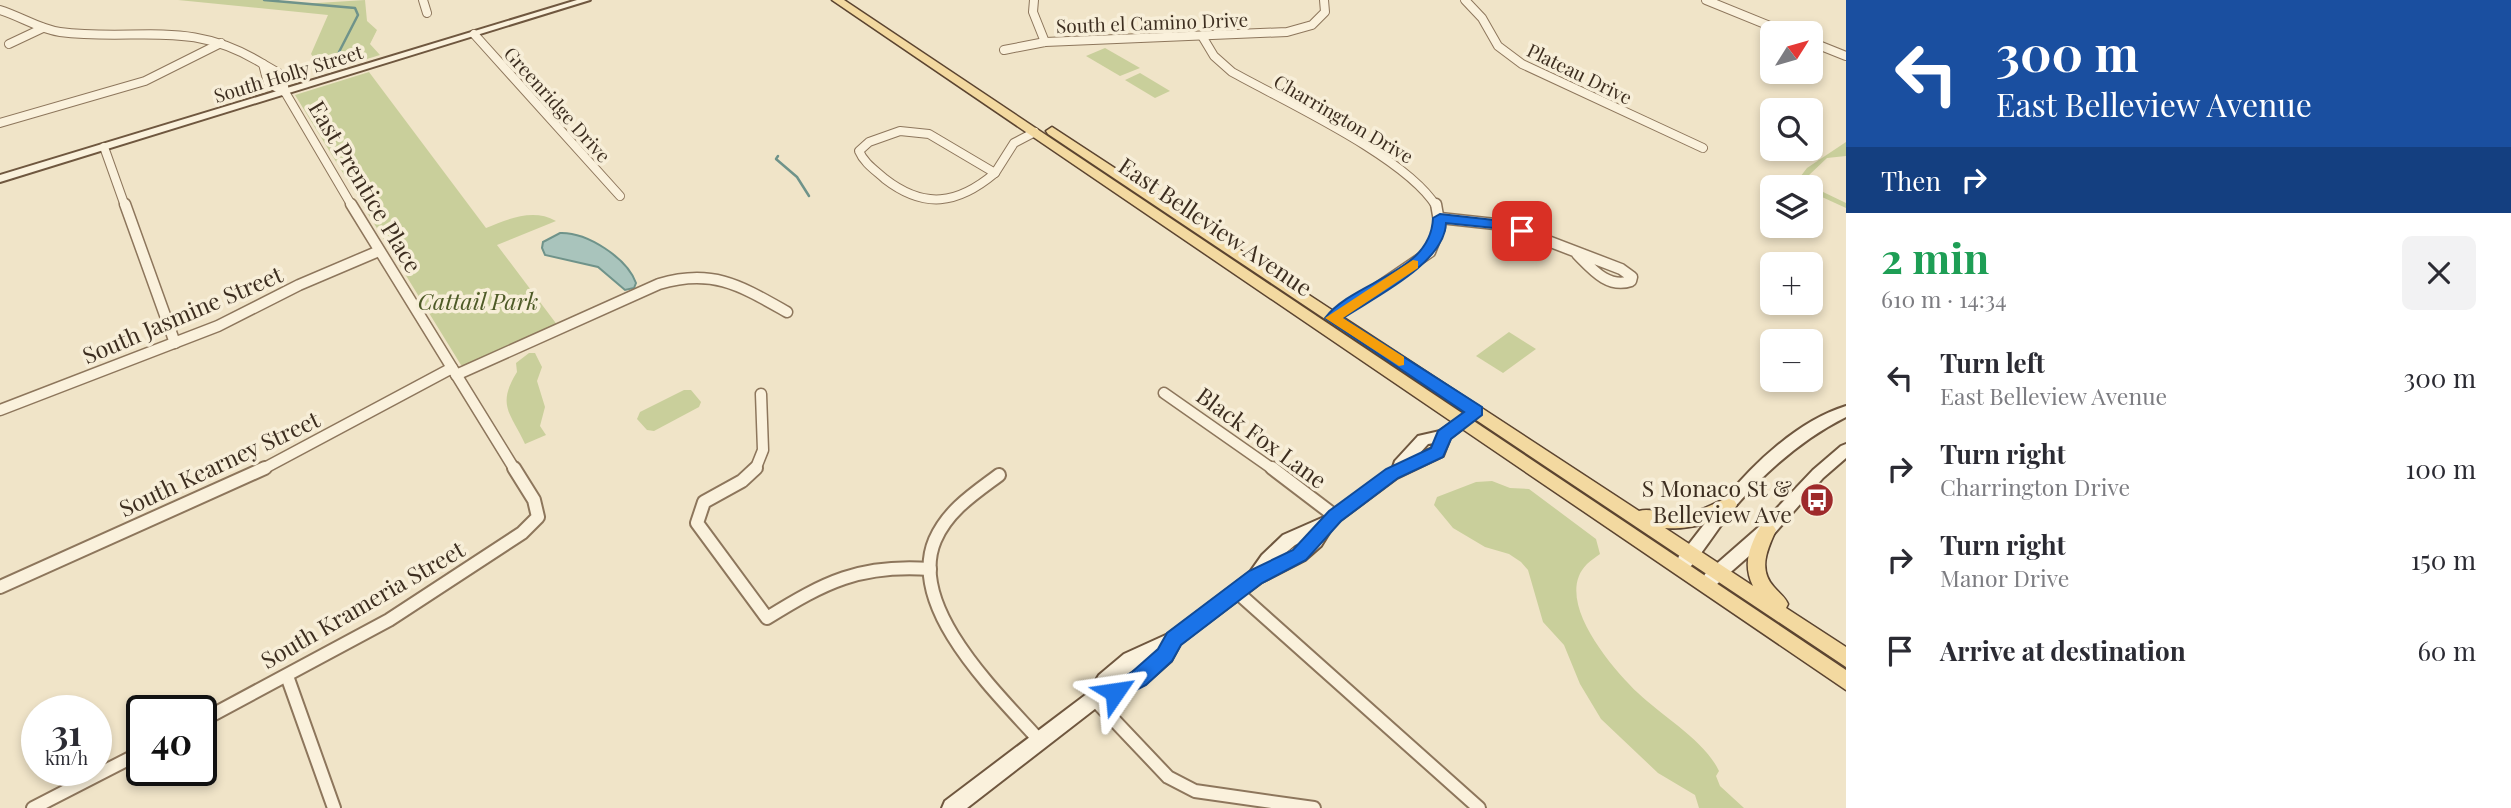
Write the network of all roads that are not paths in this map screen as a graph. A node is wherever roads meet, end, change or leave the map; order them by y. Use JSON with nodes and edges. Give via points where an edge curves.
{"nodes":[{"id":1,"x":423,"y":0,"type":"edge"},
{"id":2,"x":586,"y":0,"type":"edge"},
{"id":3,"x":837,"y":0,"type":"edge"},
{"id":4,"x":852,"y":0,"type":"edge"},
{"id":5,"x":1034,"y":0,"type":"edge"},
{"id":6,"x":1324,"y":0,"type":"edge"},
{"id":7,"x":1465,"y":0,"type":"edge"},
{"id":8,"x":1706,"y":0,"type":"edge"},
{"id":9,"x":0,"y":10,"type":"edge"},
{"id":10,"x":427,"y":13,"type":"dead end"},
{"id":11,"x":1760,"y":22,"type":"edge"},
{"id":12,"x":43,"y":28,"type":"junction"},
{"id":13,"x":474,"y":34,"type":"junction"},
{"id":14,"x":1202,"y":36,"type":"junction"},
{"id":15,"x":1045,"y":42,"type":"junction"},
{"id":16,"x":221,"y":43,"type":"junction"},
{"id":17,"x":9,"y":44,"type":"dead end"},
{"id":18,"x":1824,"y":48,"type":"edge"},
{"id":19,"x":1004,"y":50,"type":"dead end"},
{"id":20,"x":1846,"y":56,"type":"edge"},
{"id":21,"x":263,"y":64,"type":"junction"},
{"id":22,"x":285,"y":92,"type":"junction"},
{"id":23,"x":0,"y":124,"type":"edge"},
{"id":24,"x":1035,"y":132,"type":"junction"},
{"id":25,"x":104,"y":147,"type":"junction"},
{"id":26,"x":1703,"y":148,"type":"dead end"},
{"id":27,"x":995,"y":173,"type":"junction"},
{"id":28,"x":0,"y":179,"type":"edge"},
{"id":29,"x":620,"y":196,"type":"dead end"},
{"id":30,"x":1440,"y":218,"type":"junction"},
{"id":31,"x":379,"y":251,"type":"junction"},
{"id":32,"x":1577,"y":254,"type":"junction"},
{"id":33,"x":787,"y":312,"type":"dead end"},
{"id":34,"x":1333,"y":318,"type":"junction"},
{"id":35,"x":175,"y":343,"type":"junction"},
{"id":36,"x":454,"y":372,"type":"junction"},
{"id":37,"x":1164,"y":393,"type":"dead end"},
{"id":38,"x":761,"y":394,"type":"dead end"},
{"id":39,"x":0,"y":410,"type":"edge"},
{"id":40,"x":1846,"y":411,"type":"edge"},
{"id":41,"x":1469,"y":417,"type":"junction"},
{"id":42,"x":1846,"y":450,"type":"edge"},
{"id":43,"x":999,"y":475,"type":"dead end"},
{"id":44,"x":1617,"y":505,"type":"junction"},
{"id":45,"x":1728,"y":505,"type":"junction"},
{"id":46,"x":538,"y":517,"type":"joint"},
{"id":47,"x":1332,"y":518,"type":"junction"},
{"id":48,"x":1767,"y":530,"type":"junction"},
{"id":49,"x":1685,"y":561,"type":"junction"},
{"id":50,"x":930,"y":569,"type":"junction"},
{"id":51,"x":1712,"y":578,"type":"junction"},
{"id":52,"x":0,"y":587,"type":"edge"},
{"id":53,"x":1237,"y":592,"type":"junction"},
{"id":54,"x":1820,"y":640,"type":"junction"},
{"id":55,"x":1846,"y":658,"type":"edge"},
{"id":56,"x":287,"y":676,"type":"junction"},
{"id":57,"x":1846,"y":681,"type":"edge"},
{"id":58,"x":1094,"y":699,"type":"junction"},
{"id":59,"x":217,"y":712,"type":"edge"},
{"id":60,"x":1040,"y":741,"type":"junction"},
{"id":61,"x":126,"y":759,"type":"edge"},
{"id":62,"x":33,"y":808,"type":"edge"},
{"id":63,"x":334,"y":808,"type":"edge"},
{"id":64,"x":952,"y":808,"type":"edge"},
{"id":65,"x":1314,"y":808,"type":"edge"},
{"id":66,"x":1479,"y":808,"type":"edge"}],
"edges":[{"from":1,"to":10,"type":"street"},
{"from":2,"to":13,"type":"street","name":"South Holly Street"},
{"from":3,"to":24,"type":"main road","name":"East Belleview Avenue"},
{"from":4,"to":34,"type":"main road","name":"East Belleview Avenue"},
{"from":5,"to":15,"type":"street","via":[[1033,12]]},
{"from":6,"to":14,"type":"street","name":"South el Camino Drive","via":[[1323,16],[1304,28]]},
{"from":7,"to":26,"type":"street","name":"Plateau Drive","via":[[1498,46],[1522,64]]},
{"from":8,"to":11,"type":"street"},
{"from":9,"to":12,"type":"street"},
{"from":12,"to":16,"type":"street","via":[[78,33],[162,32]]},
{"from":12,"to":17,"type":"street"},
{"from":13,"to":22,"type":"street","name":"South Holly Street"},
{"from":13,"to":29,"type":"street","name":"Greenridge Drive"},
{"from":14,"to":15,"type":"street","name":"South el Camino Drive"},
{"from":14,"to":30,"type":"street","name":"Charrington Drive","via":[[1214,56],[1232,72],[1409,174],[1429,194]]},
{"from":15,"to":19,"type":"street","name":"South el Camino Drive"},
{"from":16,"to":21,"type":"street"},
{"from":16,"to":23,"type":"street","via":[[145,81]]},
{"from":18,"to":20,"type":"street"},
{"from":21,"to":22,"type":"street","via":[[268,83]]},
{"from":21,"to":22,"type":"street","via":[[282,75]]},
{"from":22,"to":25,"type":"street","name":"South Holly Street"},
{"from":22,"to":31,"type":"street","name":"East Prentice Place"},
{"from":24,"to":27,"type":"street","via":[[1013,144]]},
{"from":24,"to":41,"type":"main road","name":"East Belleview Avenue"},
{"from":25,"to":28,"type":"street","name":"South Holly Street"},
{"from":25,"to":35,"type":"street"},
{"from":27,"to":27,"type":"street","via":[[940,201],[920,202],[871,167],[859,151],[866,143],[916,128]]},
{"from":30,"to":32,"type":"street","via":[[1510,227]]},
{"from":30,"to":34,"type":"street","via":[[1439,235],[1424,257]]},
{"from":31,"to":35,"type":"street","name":"South Jasmine Street"},
{"from":31,"to":36,"type":"street","name":"East Prentice Place"},
{"from":32,"to":32,"type":"street","via":[[1609,280],[1623,285],[1631,281],[1621,269]]},
{"from":33,"to":36,"type":"street","name":"South Kearney Street","via":[[726,279],[689,275]]},
{"from":34,"to":41,"type":"main road","name":"East Belleview Avenue"},
{"from":35,"to":39,"type":"street","name":"South Jasmine Street"},
{"from":36,"to":46,"type":"street","name":"East Prentice Place","via":[[534,500]]},
{"from":36,"to":52,"type":"street","name":"South Kearney Street","via":[[278,462]]},
{"from":37,"to":47,"type":"street","name":"Black Fox Lane","via":[[1248,450]]},
{"from":38,"to":50,"type":"street","via":[[758,465],[705,501],[696,514],[697,523],[767,618],[848,573],[887,566]]},
{"from":40,"to":45,"type":"street","via":[[1787,447]]},
{"from":41,"to":44,"type":"main road","name":"East Belleview Avenue"},
{"from":41,"to":47,"type":"street","via":[[1444,435],[1438,452],[1392,474]]},
{"from":41,"to":49,"type":"main road","name":"East Belleview Avenue"},
{"from":42,"to":48,"type":"street"},
{"from":43,"to":50,"type":"street","via":[[952,510],[940,530]]},
{"from":44,"to":45,"type":"main road","via":[[1679,524],[1699,520]]},
{"from":44,"to":49,"type":"main road","name":"East Belleview Avenue"},
{"from":45,"to":49,"type":"street"},
{"from":46,"to":56,"type":"street","name":"South Krameria Street","via":[[522,533],[431,594]]},
{"from":47,"to":53,"type":"street","via":[[1299,555]]},
{"from":48,"to":51,"type":"street"},
{"from":48,"to":54,"type":"main road","via":[[1754,561],[1758,579],[1772,598]]},
{"from":49,"to":51,"type":"main road","name":"East Belleview Avenue"},
{"from":50,"to":60,"type":"street","via":[[936,608],[951,639]]},
{"from":51,"to":54,"type":"main road","name":"East Belleview Avenue"},
{"from":51,"to":57,"type":"main road","name":"East Belleview Avenue"},
{"from":53,"to":58,"type":"street","via":[[1174,639],[1165,655],[1139,678]]},
{"from":53,"to":66,"type":"street"},
{"from":54,"to":55,"type":"main road","name":"East Belleview Avenue"},
{"from":56,"to":59,"type":"street","name":"South Krameria Street"},
{"from":56,"to":63,"type":"street"},
{"from":58,"to":60,"type":"street"},
{"from":58,"to":65,"type":"street","via":[[1181,786]]},
{"from":60,"to":64,"type":"street"},
{"from":61,"to":62,"type":"street"}]}
